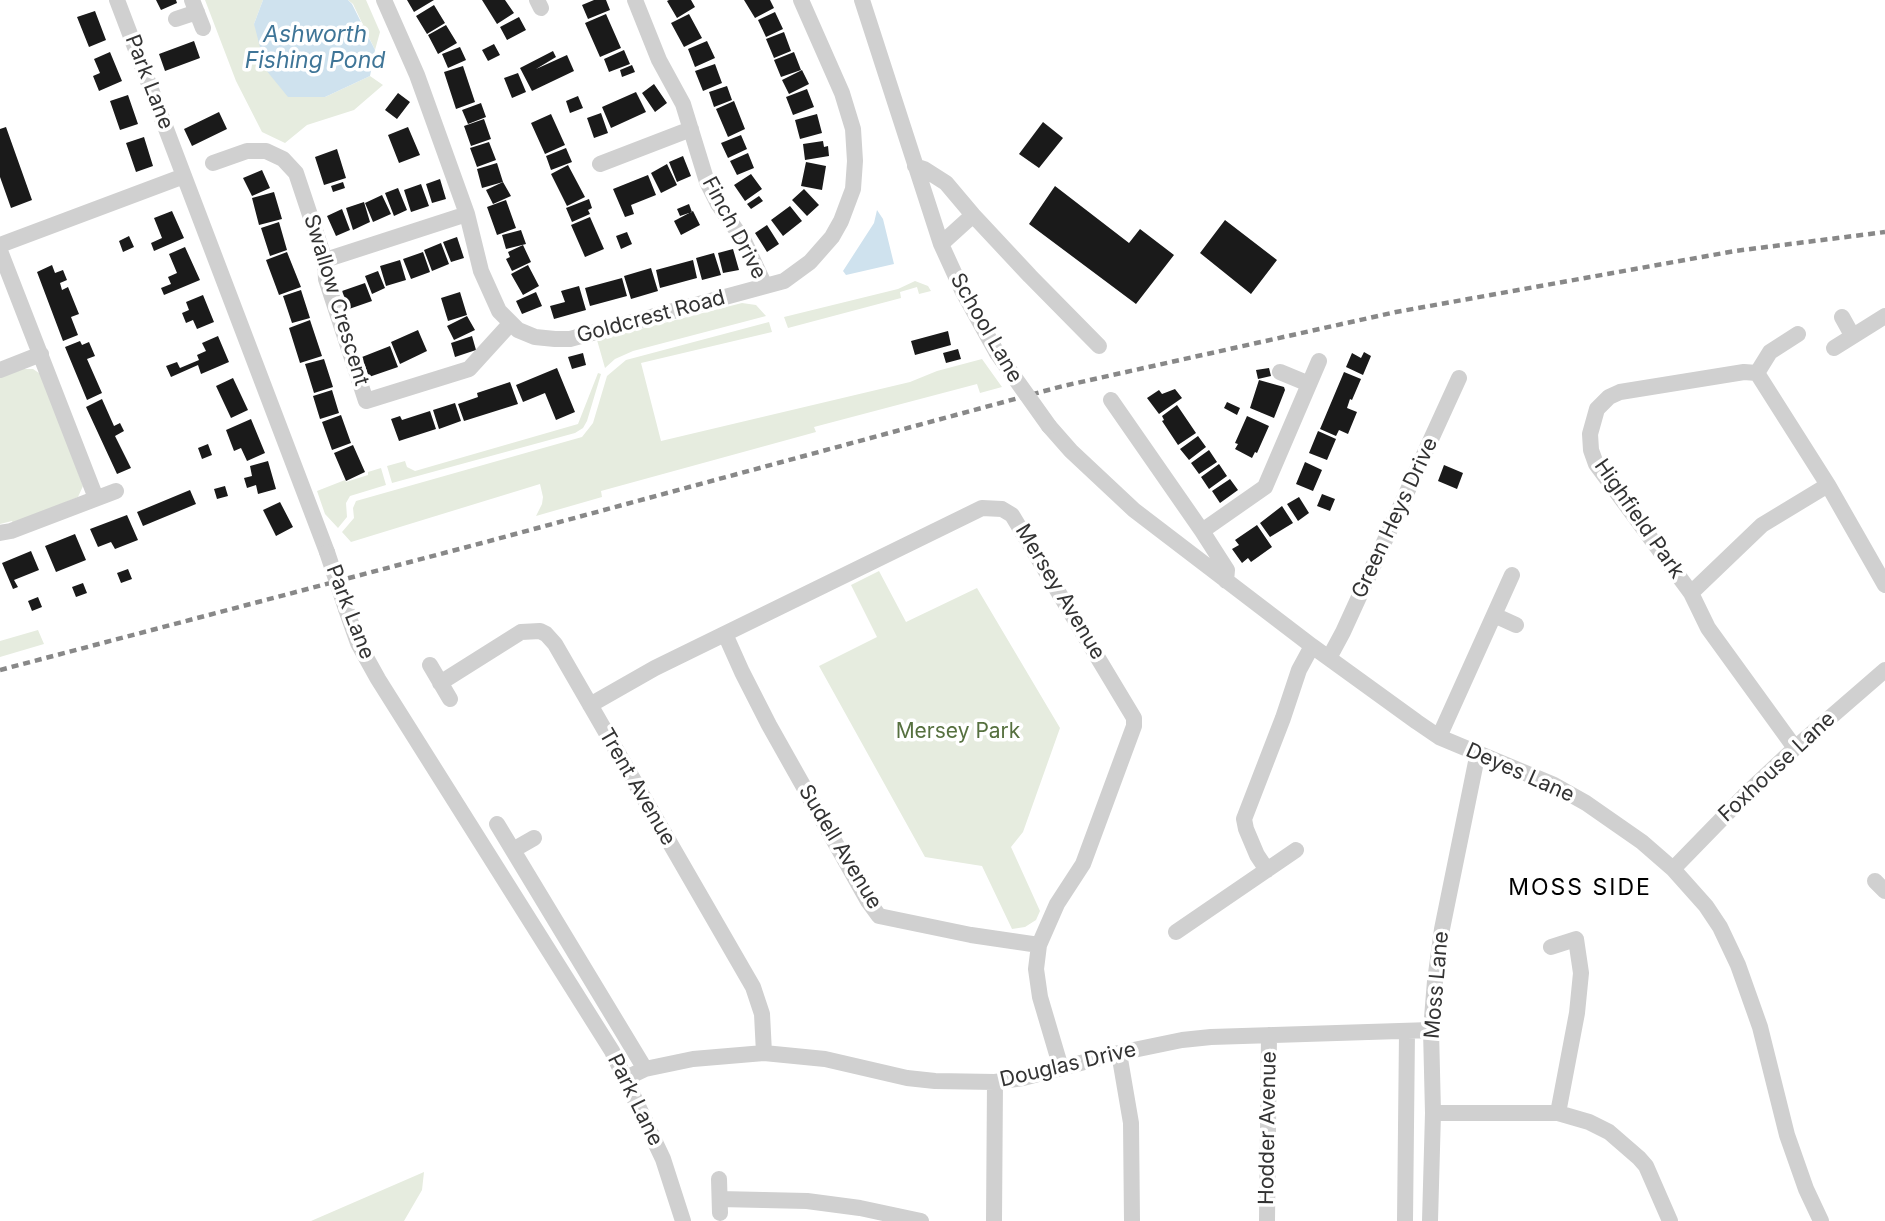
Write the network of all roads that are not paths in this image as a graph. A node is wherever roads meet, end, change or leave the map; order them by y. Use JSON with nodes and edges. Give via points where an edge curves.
{"nodes":[{"id":1,"x":117,"y":0,"type":"edge"},
{"id":2,"x":384,"y":0,"type":"edge"},
{"id":3,"x":635,"y":0,"type":"edge"},
{"id":4,"x":802,"y":0,"type":"edge"},
{"id":5,"x":862,"y":0,"type":"edge"},
{"id":6,"x":194,"y":6,"type":"edge"},
{"id":7,"x":176,"y":19,"type":"dead end"},
{"id":8,"x":203,"y":28,"type":"dead end"},
{"id":9,"x":691,"y":129,"type":"junction"},
{"id":10,"x":212,"y":163,"type":"dead end"},
{"id":11,"x":600,"y":164,"type":"dead end"},
{"id":12,"x":915,"y":166,"type":"junction"},
{"id":13,"x":184,"y":176,"type":"junction"},
{"id":14,"x":467,"y":214,"type":"junction"},
{"id":15,"x":973,"y":215,"type":"junction"},
{"id":16,"x":941,"y":244,"type":"junction"},
{"id":17,"x":0,"y":245,"type":"edge"},
{"id":18,"x":0,"y":251,"type":"edge"},
{"id":19,"x":325,"y":260,"type":"junction"},
{"id":20,"x":765,"y":286,"type":"junction"},
{"id":21,"x":1885,"y":316,"type":"edge"},
{"id":22,"x":1842,"y":317,"type":"dead end"},
{"id":23,"x":510,"y":324,"type":"junction"},
{"id":24,"x":1798,"y":334,"type":"dead end"},
{"id":25,"x":1852,"y":335,"type":"junction"},
{"id":26,"x":1099,"y":346,"type":"dead end"},
{"id":27,"x":1834,"y":348,"type":"dead end"},
{"id":28,"x":41,"y":354,"type":"junction"},
{"id":29,"x":1319,"y":362,"type":"dead end"},
{"id":30,"x":0,"y":370,"type":"edge"},
{"id":31,"x":1280,"y":372,"type":"dead end"},
{"id":32,"x":1757,"y":373,"type":"junction"},
{"id":33,"x":1459,"y":378,"type":"dead end"},
{"id":34,"x":1309,"y":384,"type":"junction"},
{"id":35,"x":1111,"y":400,"type":"dead end"},
{"id":36,"x":1828,"y":485,"type":"junction"},
{"id":37,"x":117,"y":491,"type":"dead end"},
{"id":38,"x":96,"y":498,"type":"junction"},
{"id":39,"x":1202,"y":531,"type":"junction"},
{"id":40,"x":0,"y":533,"type":"edge"},
{"id":41,"x":1512,"y":575,"type":"dead end"},
{"id":42,"x":1226,"y":581,"type":"junction"},
{"id":43,"x":1885,"y":585,"type":"edge"},
{"id":44,"x":1691,"y":593,"type":"junction"},
{"id":45,"x":1494,"y":615,"type":"junction"},
{"id":46,"x":1516,"y":625,"type":"dead end"},
{"id":47,"x":725,"y":635,"type":"junction"},
{"id":48,"x":1312,"y":646,"type":"junction"},
{"id":49,"x":1329,"y":658,"type":"junction"},
{"id":50,"x":430,"y":666,"type":"dead end"},
{"id":51,"x":1885,"y":670,"type":"edge"},
{"id":52,"x":440,"y":683,"type":"junction"},
{"id":53,"x":450,"y":699,"type":"dead end"},
{"id":54,"x":590,"y":705,"type":"junction"},
{"id":55,"x":1439,"y":737,"type":"junction"},
{"id":56,"x":1795,"y":748,"type":"junction"},
{"id":57,"x":1478,"y":752,"type":"junction"},
{"id":58,"x":498,"y":824,"type":"dead end"},
{"id":59,"x":534,"y":838,"type":"dead end"},
{"id":60,"x":513,"y":850,"type":"junction"},
{"id":61,"x":1296,"y":850,"type":"dead end"},
{"id":62,"x":1673,"y":869,"type":"junction"},
{"id":63,"x":1267,"y":870,"type":"junction"},
{"id":64,"x":1176,"y":932,"type":"dead end"},
{"id":65,"x":1039,"y":945,"type":"junction"},
{"id":66,"x":1551,"y":947,"type":"dead end"},
{"id":67,"x":1431,"y":1030,"type":"junction"},
{"id":68,"x":1407,"y":1032,"type":"junction"},
{"id":69,"x":1269,"y":1035,"type":"junction"},
{"id":70,"x":764,"y":1053,"type":"junction"},
{"id":71,"x":1119,"y":1053,"type":"junction"},
{"id":72,"x":1061,"y":1068,"type":"junction"},
{"id":73,"x":645,"y":1069,"type":"junction"},
{"id":74,"x":626,"y":1078,"type":"junction"},
{"id":75,"x":995,"y":1082,"type":"junction"},
{"id":76,"x":1433,"y":1113,"type":"junction"},
{"id":77,"x":1558,"y":1113,"type":"junction"},
{"id":78,"x":719,"y":1179,"type":"dead end"},
{"id":79,"x":683,"y":1221,"type":"edge"},
{"id":80,"x":921,"y":1221,"type":"edge"},
{"id":81,"x":994,"y":1221,"type":"edge"},
{"id":82,"x":1132,"y":1221,"type":"edge"},
{"id":83,"x":1267,"y":1221,"type":"edge"},
{"id":84,"x":1405,"y":1221,"type":"edge"},
{"id":85,"x":1430,"y":1221,"type":"edge"},
{"id":86,"x":1670,"y":1221,"type":"edge"},
{"id":87,"x":1821,"y":1221,"type":"edge"}],
"edges":[{"from":1,"to":13,"type":"street","name":"Park Lane"},
{"from":2,"to":14,"type":"street","via":[[417,75]]},
{"from":3,"to":9,"type":"street","name":"Finch Drive"},
{"from":4,"to":20,"type":"street","name":"Goldcrest Road","via":[[848,111],[855,147],[853,188],[841,221],[821,251],[784,281]]},
{"from":5,"to":12,"type":"street","name":"School Lane"},
{"from":6,"to":7,"type":"street"},
{"from":6,"to":8,"type":"street"},
{"from":9,"to":11,"type":"street"},
{"from":9,"to":20,"type":"street","name":"Finch Drive","via":[[707,182],[744,241]]},
{"from":10,"to":19,"type":"street","name":"Swallow Crescent","via":[[246,144],[290,165]]},
{"from":12,"to":15,"type":"street","via":[[946,183]]},
{"from":12,"to":16,"type":"street","name":"School Lane"},
{"from":13,"to":17,"type":"street"},
{"from":13,"to":74,"type":"street","name":"Park Lane","bridge":true,"via":[[358,643]]},
{"from":14,"to":19,"type":"street"},
{"from":14,"to":23,"type":"street","via":[[481,271]]},
{"from":15,"to":16,"type":"street"},
{"from":15,"to":26,"type":"street"},
{"from":16,"to":42,"type":"street","name":"School Lane","bridge":true,"via":[[997,352],[1049,426],[1134,510]]},
{"from":18,"to":28,"type":"street"},
{"from":19,"to":23,"type":"street","name":"Swallow Crescent","via":[[326,279],[366,401],[461,374],[476,364]]},
{"from":20,"to":23,"type":"street","name":"Goldcrest Road","via":[[570,339],[535,337]]},
{"from":21,"to":25,"type":"street"},
{"from":22,"to":25,"type":"street"},
{"from":24,"to":32,"type":"street","via":[[1770,352]]},
{"from":25,"to":27,"type":"street"},
{"from":28,"to":30,"type":"street"},
{"from":28,"to":38,"type":"street"},
{"from":29,"to":34,"type":"street"},
{"from":31,"to":34,"type":"street"},
{"from":32,"to":36,"type":"street"},
{"from":32,"to":44,"type":"street","name":"Highfield Park","via":[[1620,392],[1594,414],[1590,434],[1596,464]]},
{"from":33,"to":49,"type":"street","name":"Green Heys Drive"},
{"from":34,"to":39,"type":"street","via":[[1265,487]]},
{"from":35,"to":39,"type":"street"},
{"from":36,"to":43,"type":"street"},
{"from":36,"to":44,"type":"street","name":"Highfield Park","via":[[1762,525]]},
{"from":37,"to":38,"type":"street"},
{"from":38,"to":40,"type":"street"},
{"from":39,"to":42,"type":"street","via":[[1227,570]]},
{"from":41,"to":45,"type":"street"},
{"from":42,"to":48,"type":"street","name":"Deyes Lane"},
{"from":44,"to":56,"type":"street","name":"Highfield Park","via":[[1708,628]]},
{"from":45,"to":46,"type":"street"},
{"from":45,"to":55,"type":"street"},
{"from":47,"to":54,"type":"street","name":"Mersey Avenue"},
{"from":47,"to":65,"type":"street","name":"Sudell Avenue","via":[[769,725],[879,916]]},
{"from":47,"to":65,"type":"street","name":"Mersey Avenue","via":[[982,508],[1002,509],[1012,515],[1134,718],[1083,864]]},
{"from":48,"to":49,"type":"street","name":"Deyes Lane"},
{"from":48,"to":63,"type":"street","via":[[1244,820]]},
{"from":49,"to":55,"type":"street","name":"Deyes Lane"},
{"from":50,"to":52,"type":"street"},
{"from":51,"to":56,"type":"street","name":"Foxhouse Lane"},
{"from":52,"to":53,"type":"street"},
{"from":52,"to":54,"type":"street","name":"Trent Avenue","via":[[521,632],[540,631],[555,644]]},
{"from":54,"to":70,"type":"street","name":"Trent Avenue","via":[[752,987],[762,1014]]},
{"from":55,"to":57,"type":"street","name":"Deyes Lane"},
{"from":56,"to":62,"type":"street","name":"Foxhouse Lane"},
{"from":57,"to":62,"type":"street","name":"Deyes Lane","via":[[1586,803]]},
{"from":57,"to":67,"type":"street","name":"Moss Lane","via":[[1442,929]]},
{"from":58,"to":60,"type":"street","name":"Park Lane"},
{"from":59,"to":60,"type":"street"},
{"from":60,"to":73,"type":"street","name":"Park Lane"},
{"from":61,"to":63,"type":"street"},
{"from":62,"to":87,"type":"street","name":"Deyes Lane","via":[[1706,906],[1738,964],[1794,1156]]},
{"from":63,"to":64,"type":"street"},
{"from":65,"to":72,"type":"street","name":"Mersey Avenue","via":[[1040,997]]},
{"from":66,"to":77,"type":"street","via":[[1576,939],[1581,973]]},
{"from":67,"to":68,"type":"street","name":"Douglas Drive"},
{"from":67,"to":76,"type":"street","name":"Moss Lane"},
{"from":68,"to":69,"type":"street","name":"Douglas Drive"},
{"from":68,"to":84,"type":"street"},
{"from":69,"to":71,"type":"street","name":"Douglas Drive","via":[[1182,1040]]},
{"from":69,"to":83,"type":"street","name":"Hodder Avenue"},
{"from":70,"to":73,"type":"street","name":"Douglas Drive","via":[[693,1059]]},
{"from":70,"to":75,"type":"street","name":"Douglas Drive","via":[[825,1059],[935,1082]]},
{"from":71,"to":72,"type":"street","name":"Douglas Drive"},
{"from":71,"to":82,"type":"street","via":[[1131,1123]]},
{"from":72,"to":75,"type":"street","name":"Douglas Drive"},
{"from":73,"to":74,"type":"street","name":"Douglas Drive"},
{"from":74,"to":79,"type":"street","name":"Park Lane","via":[[663,1159]]},
{"from":75,"to":81,"type":"street"},
{"from":76,"to":77,"type":"street"},
{"from":76,"to":85,"type":"street","name":"Moss Lane"},
{"from":77,"to":86,"type":"street","via":[[1589,1122],[1627,1145],[1646,1166]]},
{"from":78,"to":80,"type":"street","via":[[720,1206],[807,1201]]}]}
